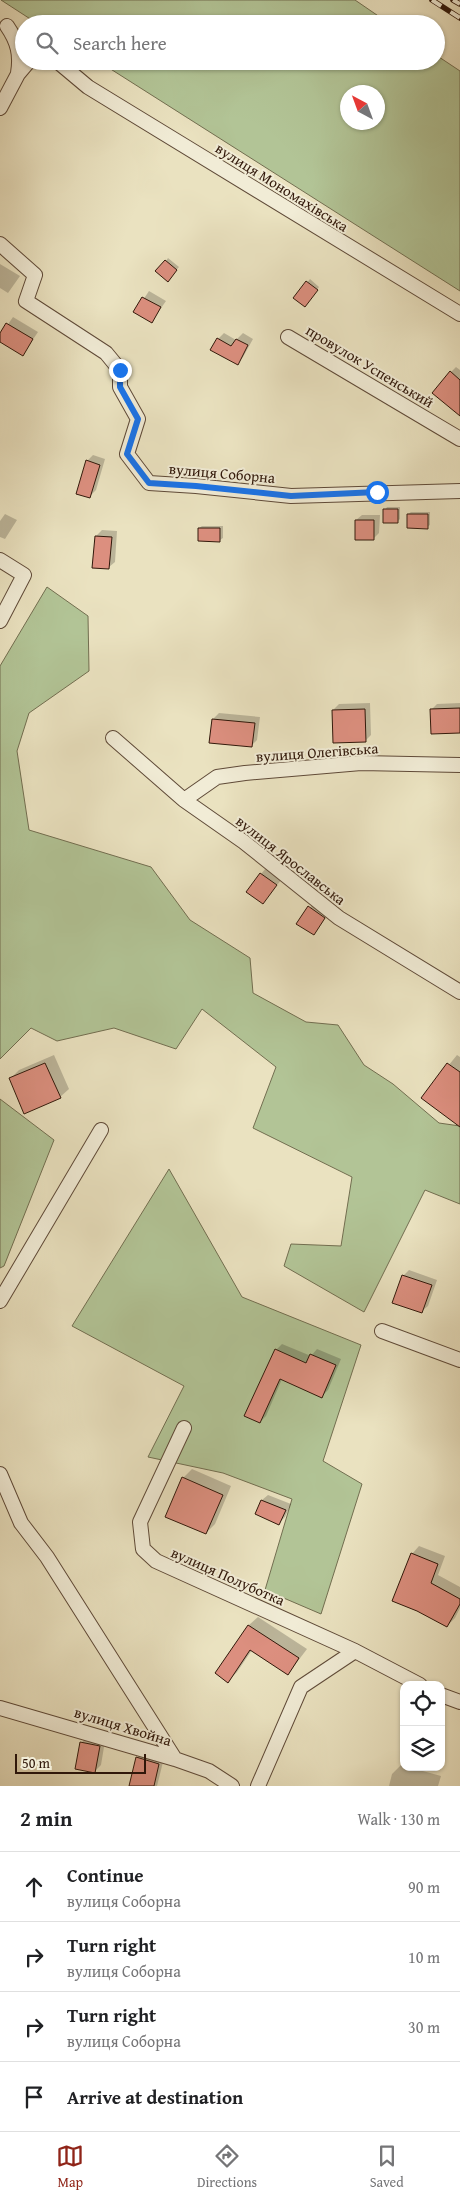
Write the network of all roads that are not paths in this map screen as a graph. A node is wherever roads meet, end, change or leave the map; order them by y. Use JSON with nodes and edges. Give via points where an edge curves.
{"nodes":[{"id":1,"x":4,"y":24,"type":"edge"},
{"id":2,"x":15,"y":31,"type":"edge"},
{"id":3,"x":15,"y":43,"type":"edge"},
{"id":4,"x":19,"y":70,"type":"edge"},
{"id":5,"x":21,"y":70,"type":"edge"},
{"id":6,"x":68,"y":70,"type":"edge"},
{"id":7,"x":18,"y":74,"type":"junction"},
{"id":8,"x":0,"y":108,"type":"edge"},
{"id":9,"x":0,"y":244,"type":"edge"},
{"id":10,"x":460,"y":314,"type":"edge"},
{"id":11,"x":288,"y":337,"type":"dead end"},
{"id":12,"x":460,"y":439,"type":"edge"},
{"id":13,"x":460,"y":491,"type":"edge"},
{"id":14,"x":0,"y":560,"type":"edge"},
{"id":15,"x":0,"y":621,"type":"edge"},
{"id":16,"x":113,"y":738,"type":"dead end"},
{"id":17,"x":460,"y":765,"type":"edge"},
{"id":18,"x":184,"y":800,"type":"junction"},
{"id":19,"x":460,"y":992,"type":"edge"},
{"id":20,"x":100,"y":1130,"type":"dead end"},
{"id":21,"x":0,"y":1300,"type":"edge"},
{"id":22,"x":382,"y":1331,"type":"dead end"},
{"id":23,"x":460,"y":1360,"type":"edge"},
{"id":24,"x":184,"y":1428,"type":"dead end"},
{"id":25,"x":0,"y":1474,"type":"edge"},
{"id":26,"x":355,"y":1651,"type":"junction"},
{"id":27,"x":412,"y":1681,"type":"edge"},
{"id":28,"x":445,"y":1696,"type":"edge"},
{"id":29,"x":460,"y":1702,"type":"edge"},
{"id":30,"x":0,"y":1708,"type":"edge"},
{"id":31,"x":175,"y":1759,"type":"junction"},
{"id":32,"x":232,"y":1786,"type":"edge"},
{"id":33,"x":258,"y":1786,"type":"edge"}],
"edges":[{"from":1,"to":2,"type":"street"},
{"from":1,"to":3,"type":"street"},
{"from":4,"to":7,"type":"street"},
{"from":5,"to":7,"type":"street"},
{"from":6,"to":10,"type":"street","name":"вулиця Мономахівська","via":[[88,87]]},
{"from":7,"to":8,"type":"street"},
{"from":9,"to":13,"type":"street","name":"вулиця Соборна","via":[[35,275],[26,301],[106,353],[120,370],[120,387],[138,419],[127,454],[149,483],[291,496]]},
{"from":11,"to":12,"type":"street","name":"провулок Успенський"},
{"from":14,"to":15,"type":"street","via":[[24,575]]},
{"from":16,"to":18,"type":"street","name":"вулиця Ярославська"},
{"from":17,"to":18,"type":"street","name":"вулиця Олегівська","via":[[361,763],[245,773],[217,777]]},
{"from":18,"to":19,"type":"street","name":"вулиця Ярославська","via":[[244,842],[339,918]]},
{"from":20,"to":21,"type":"street"},
{"from":22,"to":23,"type":"street"},
{"from":24,"to":26,"type":"street","name":"вулиця Полуботка","via":[[140,1522],[143,1549],[156,1561]]},
{"from":25,"to":31,"type":"street","via":[[21,1524],[47,1557]]},
{"from":26,"to":27,"type":"street","name":"вулиця Полуботка"},
{"from":26,"to":33,"type":"street","via":[[301,1687]]},
{"from":28,"to":29,"type":"street"},
{"from":30,"to":31,"type":"street","name":"вулиця Хвойна"},
{"from":31,"to":32,"type":"street","name":"вулиця Хвойна","via":[[209,1771]]}]}
